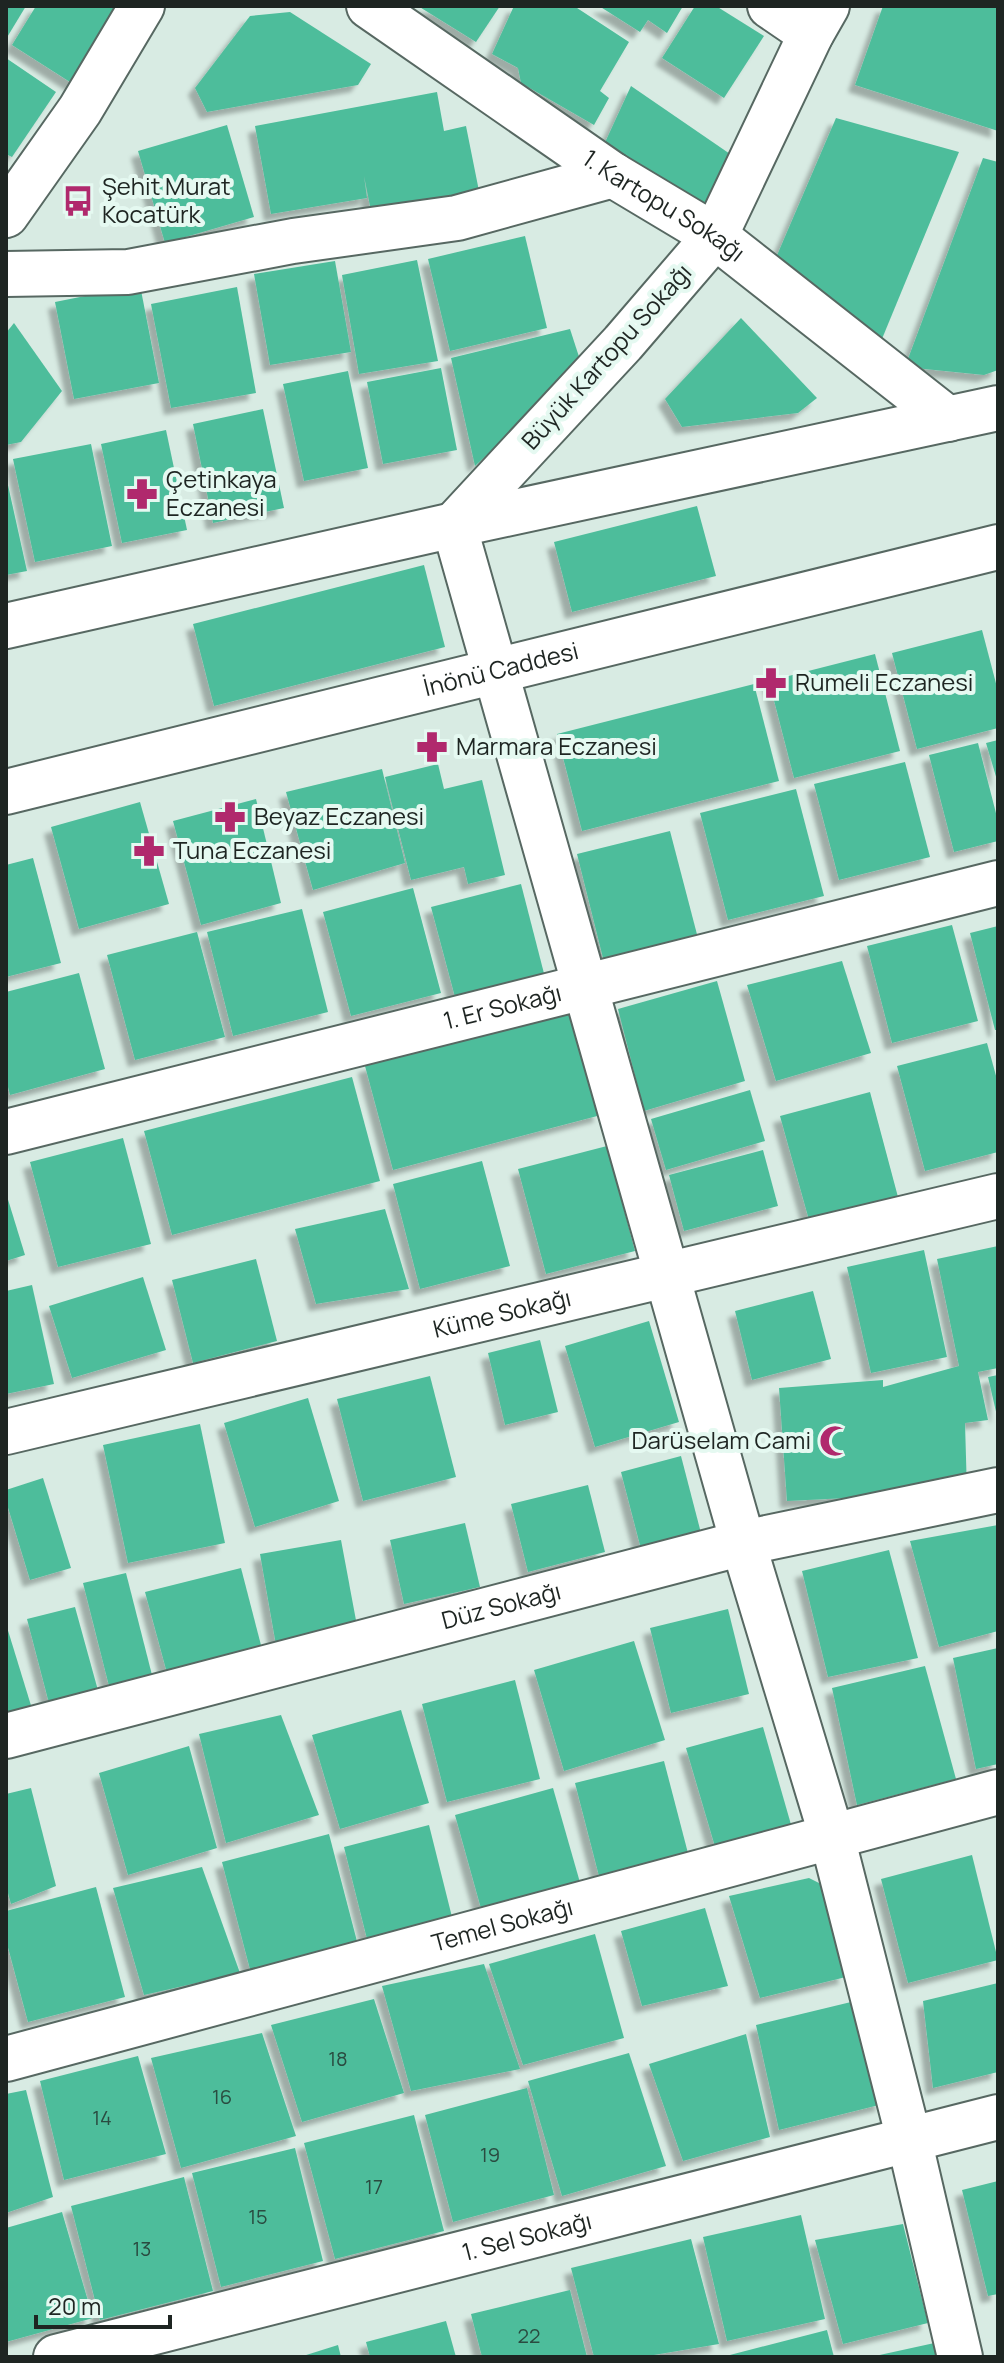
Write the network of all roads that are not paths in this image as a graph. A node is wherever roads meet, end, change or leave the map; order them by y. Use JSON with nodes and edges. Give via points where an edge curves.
{"nodes":[{"id":1,"x":142,"y":6,"type":"edge"},
{"id":2,"x":369,"y":6,"type":"edge"},
{"id":3,"x":770,"y":6,"type":"edge"},
{"id":4,"x":819,"y":20,"type":"edge"},
{"id":5,"x":613,"y":175,"type":"junction"},
{"id":6,"x":6,"y":215,"type":"edge"},
{"id":7,"x":715,"y":236,"type":"junction"},
{"id":8,"x":6,"y":274,"type":"edge"},
{"id":9,"x":998,"y":408,"type":"edge"},
{"id":10,"x":948,"y":419,"type":"junction"},
{"id":11,"x":454,"y":525,"type":"junction"},
{"id":12,"x":998,"y":547,"type":"edge"},
{"id":13,"x":6,"y":626,"type":"edge"},
{"id":14,"x":494,"y":671,"type":"junction"},
{"id":15,"x":6,"y":792,"type":"edge"},
{"id":16,"x":998,"y":883,"type":"edge"},
{"id":17,"x":584,"y":987,"type":"junction"},
{"id":18,"x":6,"y":1132,"type":"edge"},
{"id":19,"x":998,"y":1196,"type":"edge"},
{"id":20,"x":668,"y":1273,"type":"junction"},
{"id":21,"x":6,"y":1432,"type":"edge"},
{"id":22,"x":998,"y":1490,"type":"edge"},
{"id":23,"x":743,"y":1543,"type":"junction"},
{"id":24,"x":6,"y":1736,"type":"edge"},
{"id":25,"x":998,"y":1792,"type":"edge"},
{"id":26,"x":832,"y":1837,"type":"junction"},
{"id":27,"x":6,"y":2059,"type":"edge"},
{"id":28,"x":998,"y":2117,"type":"edge"},
{"id":29,"x":909,"y":2139,"type":"junction"},
{"id":30,"x":56,"y":2357,"type":"edge"},
{"id":31,"x":960,"y":2357,"type":"edge"}],
"edges":[{"from":1,"to":6,"type":"street","via":[[80,110]]},
{"from":2,"to":5,"type":"street","name":"1. Kartopu Sokağı"},
{"from":3,"to":4,"type":"street"},
{"from":4,"to":7,"type":"street","name":"Büyük Kartopu Sokağı"},
{"from":5,"to":7,"type":"street","name":"1. Kartopu Sokağı"},
{"from":5,"to":8,"type":"street","via":[[457,218],[128,272]]},
{"from":7,"to":10,"type":"street","name":"1. Kartopu Sokağı"},
{"from":7,"to":11,"type":"street","name":"Büyük Kartopu Sokağı"},
{"from":9,"to":10,"type":"street"},
{"from":10,"to":11,"type":"street"},
{"from":11,"to":13,"type":"street"},
{"from":11,"to":14,"type":"street"},
{"from":12,"to":14,"type":"street","name":"İnönü Caddesi"},
{"from":14,"to":15,"type":"street","name":"İnönü Caddesi"},
{"from":14,"to":17,"type":"street"},
{"from":16,"to":17,"type":"street","name":"1. Er Sokağı"},
{"from":17,"to":18,"type":"street","name":"1. Er Sokağı"},
{"from":17,"to":20,"type":"street"},
{"from":19,"to":20,"type":"street","name":"Küme Sokağı"},
{"from":20,"to":21,"type":"street","name":"Küme Sokağı"},
{"from":20,"to":23,"type":"street"},
{"from":22,"to":23,"type":"street","name":"Düz Sokağı"},
{"from":23,"to":24,"type":"street","name":"Düz Sokağı"},
{"from":23,"to":26,"type":"street"},
{"from":25,"to":26,"type":"street","name":"Temel Sokağı"},
{"from":26,"to":27,"type":"street","name":"Temel Sokağı"},
{"from":26,"to":29,"type":"street"},
{"from":28,"to":29,"type":"street","name":"1. Sel Sokağı"},
{"from":29,"to":30,"type":"street","name":"1. Sel Sokağı"},
{"from":29,"to":31,"type":"street"}]}
